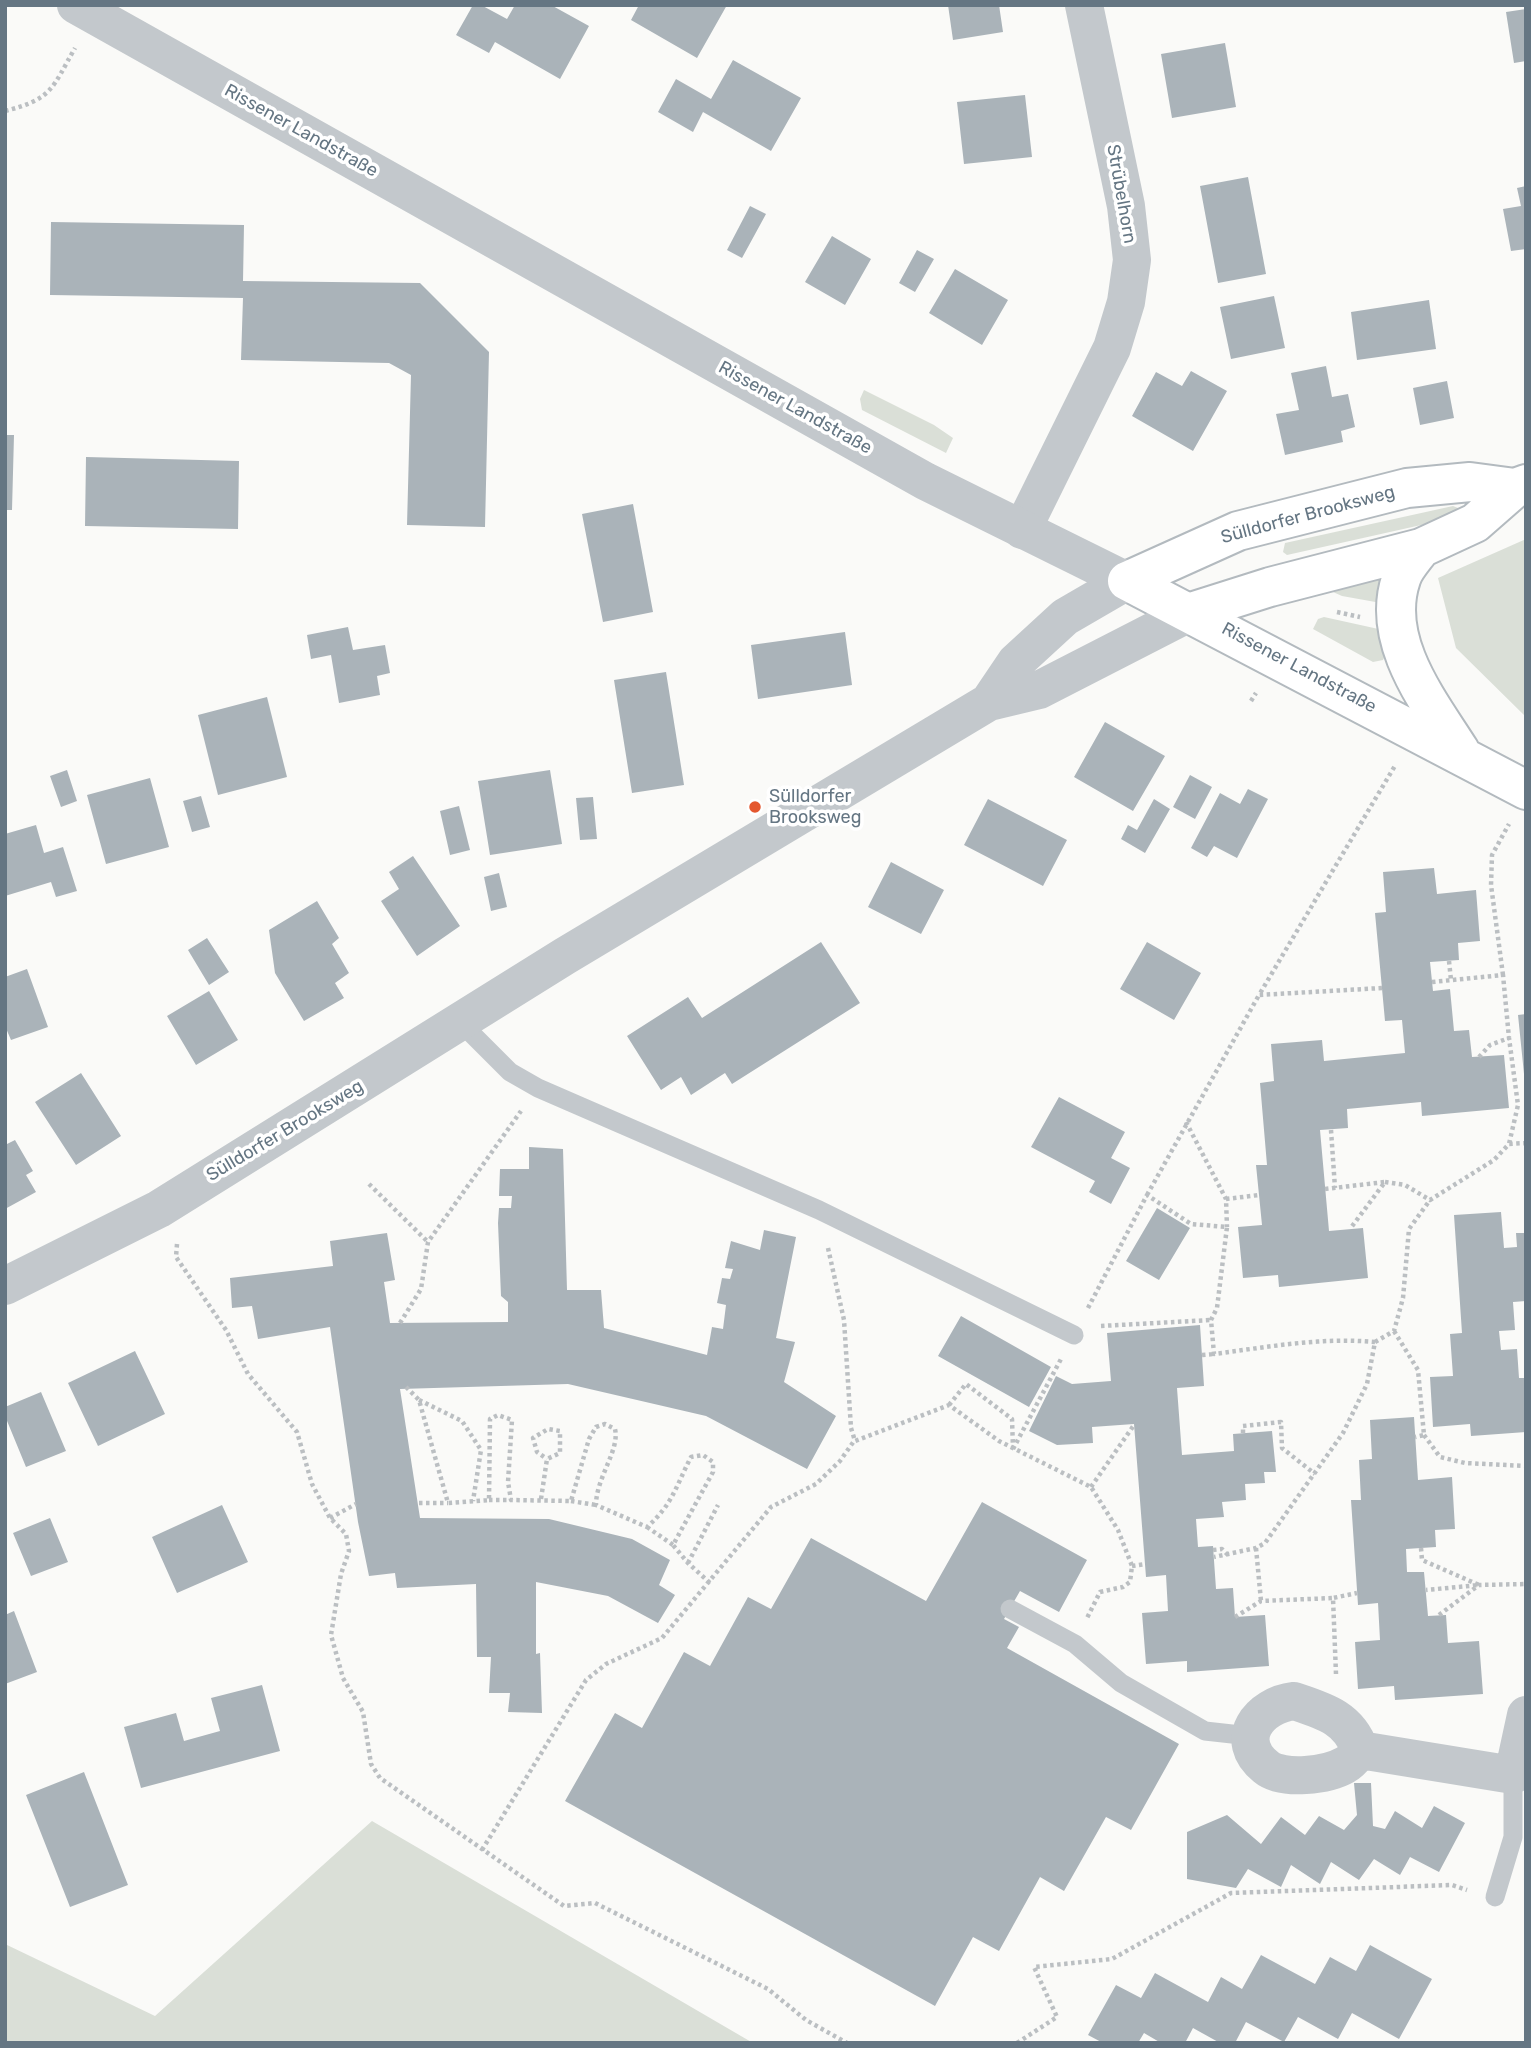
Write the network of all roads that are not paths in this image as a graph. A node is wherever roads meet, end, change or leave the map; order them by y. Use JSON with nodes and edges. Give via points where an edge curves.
{"nodes":[{"id":1,"x":1084,"y":5,"type":"edge"},
{"id":2,"x":85,"y":10,"type":"edge"},
{"id":3,"x":1521,"y":486,"type":"edge"},
{"id":4,"x":1022,"y":530,"type":"junction"},
{"id":5,"x":1421,"y":548,"type":"junction"},
{"id":6,"x":1127,"y":581,"type":"junction"},
{"id":7,"x":1191,"y":612,"type":"junction"},
{"id":8,"x":989,"y":702,"type":"junction"},
{"id":9,"x":1461,"y":753,"type":"junction"},
{"id":10,"x":1520,"y":801,"type":"edge"},
{"id":11,"x":461,"y":1023,"type":"junction"},
{"id":12,"x":5,"y":1286,"type":"edge"},
{"id":13,"x":1074,"y":1335,"type":"road end"},
{"id":14,"x":1010,"y":1609,"type":"dead end"},
{"id":15,"x":1526,"y":1714,"type":"edge"},
{"id":16,"x":1250,"y":1736,"type":"junction"},
{"id":17,"x":1360,"y":1750,"type":"junction"},
{"id":18,"x":1513,"y":1775,"type":"junction"},
{"id":19,"x":1494,"y":1897,"type":"road end"}],
"edges":[{"from":1,"to":4,"type":"street","name":"Strübelhorn","via":[[1126,206],[1130,271],[1112,348]]},
{"from":2,"to":4,"type":"street","name":"Rissener Landstraße","via":[[925,481]]},
{"from":3,"to":5,"type":"main road","name":"Sülldorfer Brooksweg","via":[[1475,523]]},
{"from":3,"to":6,"type":"main road","name":"Sülldorfer Brooksweg","via":[[1470,482],[1407,488],[1238,531]]},
{"from":4,"to":6,"type":"street","name":"Rissener Landstraße"},
{"from":5,"to":7,"type":"main road","name":"Sülldorfer Brooksweg"},
{"from":5,"to":9,"type":"main road","via":[[1401,577],[1396,622],[1420,688]]},
{"from":6,"to":7,"type":"main road","name":"Rissener Landstraße"},
{"from":6,"to":8,"type":"street","name":"Sülldorfer Brooksweg","via":[[1065,617],[1016,662]]},
{"from":7,"to":8,"type":"street","name":"Sülldorfer Brooksweg","via":[[1039,690]]},
{"from":7,"to":9,"type":"main road","name":"Rissener Landstraße"},
{"from":8,"to":11,"type":"street","name":"Sülldorfer Brooksweg"},
{"from":9,"to":10,"type":"main road","name":"Rissener Landstraße"},
{"from":11,"to":12,"type":"street","name":"Sülldorfer Brooksweg","via":[[159,1209]]},
{"from":11,"to":13,"type":"lane","via":[[510,1072],[538,1088],[819,1210]]},
{"from":14,"to":16,"type":"lane","via":[[1075,1644],[1121,1683],[1205,1731]]},
{"from":15,"to":18,"type":"street"},
{"from":16,"to":17,"type":"street","via":[[1254,1755],[1268,1770],[1286,1773],[1334,1770],[1348,1764]]},
{"from":16,"to":17,"type":"street","via":[[1257,1717],[1275,1703],[1294,1701],[1338,1718],[1353,1731]]},
{"from":17,"to":18,"type":"street"},
{"from":18,"to":19,"type":"lane","via":[[1513,1837]]}]}
